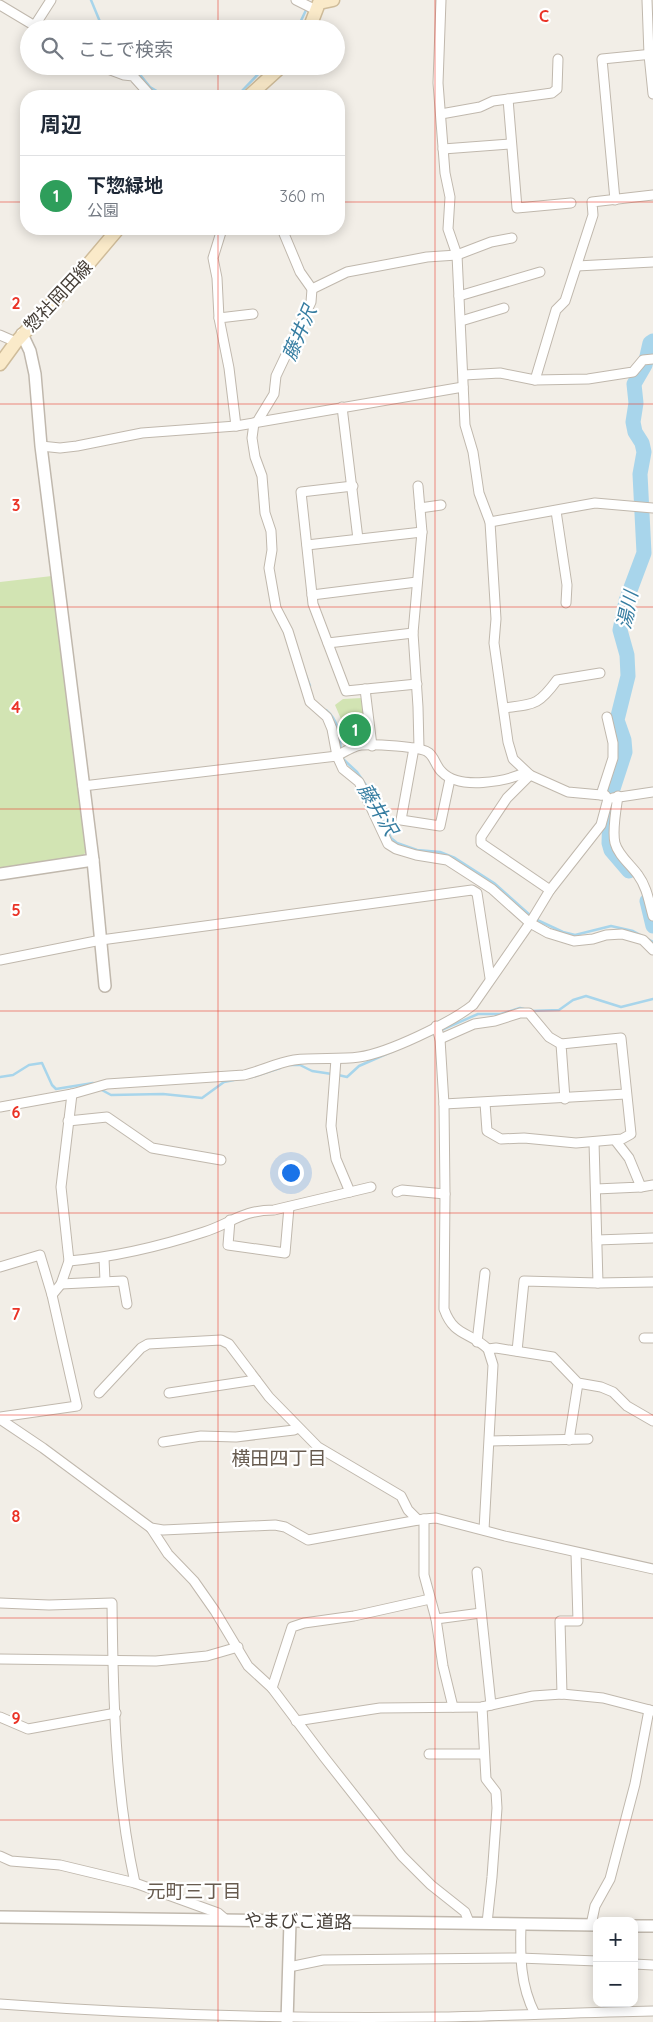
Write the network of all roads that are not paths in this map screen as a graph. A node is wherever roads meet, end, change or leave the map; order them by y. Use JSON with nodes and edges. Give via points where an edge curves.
{"nodes":[{"id":1,"x":50,"y":0,"type":"edge"},
{"id":2,"x":296,"y":0,"type":"edge"},
{"id":3,"x":333,"y":0,"type":"edge"},
{"id":4,"x":441,"y":0,"type":"edge"},
{"id":5,"x":647,"y":0,"type":"edge"},
{"id":6,"x":0,"y":4,"type":"edge"},
{"id":7,"x":318,"y":4,"type":"edge"},
{"id":8,"x":26,"y":20,"type":"edge"},
{"id":9,"x":41,"y":20,"type":"edge"},
{"id":10,"x":312,"y":20,"type":"edge"},
{"id":11,"x":651,"y":55,"type":"edge"},
{"id":12,"x":558,"y":59,"type":"dead end"},
{"id":13,"x":124,"y":75,"type":"edge"},
{"id":14,"x":272,"y":75,"type":"edge"},
{"id":15,"x":146,"y":90,"type":"edge"},
{"id":16,"x":256,"y":90,"type":"edge"},
{"id":17,"x":653,"y":94,"type":"edge"},
{"id":18,"x":508,"y":99,"type":"junction"},
{"id":19,"x":441,"y":114,"type":"junction"},
{"id":20,"x":510,"y":144,"type":"junction"},
{"id":21,"x":443,"y":149,"type":"junction"},
{"id":22,"x":653,"y":195,"type":"edge"},
{"id":23,"x":615,"y":200,"type":"junction"},
{"id":24,"x":571,"y":203,"type":"dead end"},
{"id":25,"x":113,"y":235,"type":"edge"},
{"id":26,"x":220,"y":235,"type":"edge"},
{"id":27,"x":285,"y":235,"type":"edge"},
{"id":28,"x":512,"y":238,"type":"dead end"},
{"id":29,"x":457,"y":255,"type":"junction"},
{"id":30,"x":653,"y":262,"type":"edge"},
{"id":31,"x":577,"y":266,"type":"junction"},
{"id":32,"x":540,"y":272,"type":"dead end"},
{"id":33,"x":314,"y":288,"type":"junction"},
{"id":34,"x":459,"y":296,"type":"junction"},
{"id":35,"x":504,"y":308,"type":"dead end"},
{"id":36,"x":253,"y":314,"type":"dead end"},
{"id":37,"x":219,"y":318,"type":"junction"},
{"id":38,"x":461,"y":321,"type":"junction"},
{"id":39,"x":0,"y":335,"type":"edge"},
{"id":40,"x":19,"y":338,"type":"junction"},
{"id":41,"x":653,"y":359,"type":"edge"},
{"id":42,"x":0,"y":364,"type":"edge"},
{"id":43,"x":464,"y":375,"type":"junction"},
{"id":44,"x":535,"y":380,"type":"junction"},
{"id":45,"x":463,"y":386,"type":"junction"},
{"id":46,"x":342,"y":407,"type":"junction"},
{"id":47,"x":256,"y":423,"type":"junction"},
{"id":48,"x":236,"y":426,"type":"junction"},
{"id":49,"x":41,"y":446,"type":"junction"},
{"id":50,"x":353,"y":486,"type":"junction"},
{"id":51,"x":418,"y":486,"type":"dead end"},
{"id":52,"x":440,"y":505,"type":"dead end"},
{"id":53,"x":420,"y":508,"type":"junction"},
{"id":54,"x":653,"y":508,"type":"edge"},
{"id":55,"x":556,"y":511,"type":"junction"},
{"id":56,"x":490,"y":522,"type":"junction"},
{"id":57,"x":422,"y":532,"type":"junction"},
{"id":58,"x":358,"y":539,"type":"junction"},
{"id":59,"x":307,"y":545,"type":"junction"},
{"id":60,"x":417,"y":582,"type":"junction"},
{"id":61,"x":312,"y":595,"type":"junction"},
{"id":62,"x":566,"y":603,"type":"dead end"},
{"id":63,"x":413,"y":633,"type":"junction"},
{"id":64,"x":328,"y":643,"type":"junction"},
{"id":65,"x":600,"y":673,"type":"dead end"},
{"id":66,"x":417,"y":684,"type":"junction"},
{"id":67,"x":365,"y":689,"type":"junction"},
{"id":68,"x":504,"y":708,"type":"junction"},
{"id":69,"x":607,"y":717,"type":"dead end"},
{"id":70,"x":372,"y":746,"type":"junction"},
{"id":71,"x":416,"y":748,"type":"junction"},
{"id":72,"x":341,"y":754,"type":"junction"},
{"id":73,"x":528,"y":774,"type":"junction"},
{"id":74,"x":450,"y":779,"type":"junction"},
{"id":75,"x":83,"y":786,"type":"junction"},
{"id":76,"x":653,"y":792,"type":"edge"},
{"id":77,"x":618,"y":796,"type":"junction"},
{"id":78,"x":604,"y":797,"type":"junction"},
{"id":79,"x":93,"y":860,"type":"junction"},
{"id":80,"x":0,"y":874,"type":"edge"},
{"id":81,"x":550,"y":890,"type":"junction"},
{"id":82,"x":653,"y":916,"type":"edge"},
{"id":83,"x":530,"y":923,"type":"junction"},
{"id":84,"x":101,"y":940,"type":"junction"},
{"id":85,"x":653,"y":950,"type":"edge"},
{"id":86,"x":0,"y":960,"type":"edge"},
{"id":87,"x":490,"y":978,"type":"junction"},
{"id":88,"x":105,"y":986,"type":"dead end"},
{"id":89,"x":436,"y":1026,"type":"junction"},
{"id":90,"x":440,"y":1039,"type":"junction"},
{"id":91,"x":561,"y":1044,"type":"junction"},
{"id":92,"x":336,"y":1059,"type":"junction"},
{"id":93,"x":72,"y":1094,"type":"junction"},
{"id":94,"x":626,"y":1094,"type":"junction"},
{"id":95,"x":564,"y":1099,"type":"junction"},
{"id":96,"x":485,"y":1103,"type":"junction"},
{"id":97,"x":444,"y":1104,"type":"junction"},
{"id":98,"x":0,"y":1107,"type":"edge"},
{"id":99,"x":68,"y":1121,"type":"junction"},
{"id":100,"x":615,"y":1140,"type":"junction"},
{"id":101,"x":594,"y":1142,"type":"junction"},
{"id":102,"x":221,"y":1160,"type":"dead end"},
{"id":103,"x":653,"y":1185,"type":"edge"},
{"id":104,"x":371,"y":1187,"type":"dead end"},
{"id":105,"x":641,"y":1187,"type":"junction"},
{"id":106,"x":596,"y":1189,"type":"junction"},
{"id":107,"x":350,"y":1192,"type":"junction"},
{"id":108,"x":397,"y":1192,"type":"dead end"},
{"id":109,"x":445,"y":1194,"type":"junction"},
{"id":110,"x":289,"y":1207,"type":"junction"},
{"id":111,"x":230,"y":1220,"type":"junction"},
{"id":112,"x":653,"y":1238,"type":"edge"},
{"id":113,"x":597,"y":1240,"type":"junction"},
{"id":114,"x":104,"y":1258,"type":"junction"},
{"id":115,"x":68,"y":1261,"type":"junction"},
{"id":116,"x":0,"y":1267,"type":"edge"},
{"id":117,"x":485,"y":1273,"type":"dead end"},
{"id":118,"x":105,"y":1281,"type":"junction"},
{"id":119,"x":653,"y":1282,"type":"edge"},
{"id":120,"x":598,"y":1283,"type":"junction"},
{"id":121,"x":62,"y":1284,"type":"junction"},
{"id":122,"x":52,"y":1295,"type":"junction"},
{"id":123,"x":127,"y":1304,"type":"dead end"},
{"id":124,"x":477,"y":1342,"type":"junction"},
{"id":125,"x":488,"y":1349,"type":"junction"},
{"id":126,"x":517,"y":1351,"type":"junction"},
{"id":127,"x":256,"y":1380,"type":"junction"},
{"id":128,"x":578,"y":1383,"type":"junction"},
{"id":129,"x":99,"y":1393,"type":"dead end"},
{"id":130,"x":169,"y":1393,"type":"dead end"},
{"id":131,"x":0,"y":1418,"type":"edge"},
{"id":132,"x":653,"y":1421,"type":"edge"},
{"id":133,"x":298,"y":1428,"type":"junction"},
{"id":134,"x":588,"y":1439,"type":"dead end"},
{"id":135,"x":569,"y":1440,"type":"junction"},
{"id":136,"x":490,"y":1441,"type":"junction"},
{"id":137,"x":163,"y":1442,"type":"dead end"},
{"id":138,"x":421,"y":1520,"type":"junction"},
{"id":139,"x":151,"y":1528,"type":"junction"},
{"id":140,"x":484,"y":1530,"type":"junction"},
{"id":141,"x":576,"y":1553,"type":"junction"},
{"id":142,"x":653,"y":1569,"type":"edge"},
{"id":143,"x":477,"y":1572,"type":"dead end"},
{"id":144,"x":430,"y":1599,"type":"junction"},
{"id":145,"x":0,"y":1603,"type":"edge"},
{"id":146,"x":481,"y":1614,"type":"junction"},
{"id":147,"x":436,"y":1619,"type":"junction"},
{"id":148,"x":238,"y":1647,"type":"junction"},
{"id":149,"x":0,"y":1659,"type":"edge"},
{"id":150,"x":113,"y":1661,"type":"junction"},
{"id":151,"x":272,"y":1688,"type":"junction"},
{"id":152,"x":562,"y":1694,"type":"junction"},
{"id":153,"x":487,"y":1706,"type":"junction"},
{"id":154,"x":453,"y":1707,"type":"junction"},
{"id":155,"x":651,"y":1710,"type":"edge"},
{"id":156,"x":116,"y":1713,"type":"junction"},
{"id":157,"x":0,"y":1717,"type":"edge"},
{"id":158,"x":296,"y":1722,"type":"junction"},
{"id":159,"x":429,"y":1754,"type":"dead end"},
{"id":160,"x":484,"y":1754,"type":"junction"},
{"id":161,"x":0,"y":1856,"type":"edge"},
{"id":162,"x":135,"y":1883,"type":"junction"},
{"id":163,"x":0,"y":1917,"type":"edge"},
{"id":164,"x":594,"y":1917,"type":"edge"},
{"id":165,"x":225,"y":1919,"type":"junction"},
{"id":166,"x":290,"y":1922,"type":"junction"},
{"id":167,"x":469,"y":1922,"type":"junction"},
{"id":168,"x":487,"y":1923,"type":"junction"},
{"id":169,"x":521,"y":1924,"type":"junction"},
{"id":170,"x":593,"y":1925,"type":"edge"},
{"id":171,"x":638,"y":1926,"type":"edge"},
{"id":172,"x":653,"y":1926,"type":"edge"},
{"id":173,"x":519,"y":1958,"type":"junction"},
{"id":174,"x":593,"y":1961,"type":"edge"},
{"id":175,"x":638,"y":1964,"type":"edge"},
{"id":176,"x":653,"y":1965,"type":"edge"},
{"id":177,"x":289,"y":1966,"type":"junction"},
{"id":178,"x":0,"y":2004,"type":"edge"},
{"id":179,"x":653,"y":2011,"type":"edge"},
{"id":180,"x":535,"y":2014,"type":"junction"},
{"id":181,"x":287,"y":2020,"type":"edge"}],
"edges":[{"from":1,"to":9,"type":"street"},
{"from":2,"to":7,"type":"street"},
{"from":3,"to":7,"type":"main road"},
{"from":4,"to":19,"type":"street","via":[[438,83]]},
{"from":5,"to":11,"type":"street"},
{"from":6,"to":8,"type":"street"},
{"from":7,"to":10,"type":"main road"},
{"from":11,"to":17,"type":"street"},
{"from":11,"to":23,"type":"street","via":[[602,59]]},
{"from":12,"to":18,"type":"street","via":[[557,89],[552,93]]},
{"from":13,"to":15,"type":"street","via":[[133,76]]},
{"from":14,"to":16,"type":"main road"},
{"from":18,"to":19,"type":"street"},
{"from":18,"to":20,"type":"street"},
{"from":19,"to":21,"type":"street"},
{"from":20,"to":21,"type":"street"},
{"from":20,"to":24,"type":"street","via":[[516,208]]},
{"from":21,"to":29,"type":"street","via":[[450,197],[448,229]]},
{"from":22,"to":23,"type":"street"},
{"from":23,"to":31,"type":"street","via":[[592,202],[593,215]]},
{"from":25,"to":40,"type":"main road","name":"惣社岡田線"},
{"from":26,"to":37,"type":"street","via":[[213,258]]},
{"from":27,"to":33,"type":"street","via":[[300,272]]},
{"from":28,"to":29,"type":"street"},
{"from":29,"to":33,"type":"street","via":[[347,272]]},
{"from":29,"to":34,"type":"street"},
{"from":30,"to":31,"type":"street"},
{"from":31,"to":44,"type":"street","via":[[565,301],[556,310]]},
{"from":32,"to":34,"type":"street"},
{"from":33,"to":47,"type":"street","via":[[311,302],[276,376],[274,394]]},
{"from":34,"to":38,"type":"street"},
{"from":35,"to":38,"type":"street"},
{"from":36,"to":37,"type":"street"},
{"from":37,"to":48,"type":"street"},
{"from":38,"to":43,"type":"street"},
{"from":39,"to":40,"type":"street"},
{"from":40,"to":42,"type":"main road","name":"惣社岡田線"},
{"from":40,"to":49,"type":"street","via":[[30,351],[35,374]]},
{"from":41,"to":44,"type":"street","via":[[643,360],[633,372]]},
{"from":43,"to":44,"type":"street","via":[[500,373]]},
{"from":43,"to":45,"type":"street"},
{"from":45,"to":46,"type":"street"},
{"from":45,"to":56,"type":"street","via":[[465,425],[473,452],[478,493]]},
{"from":46,"to":47,"type":"street"},
{"from":46,"to":50,"type":"street"},
{"from":47,"to":48,"type":"street"},
{"from":47,"to":72,"type":"street","via":[[252,438],[271,531],[269,568],[276,608],[288,631],[310,702],[327,717]]},
{"from":48,"to":49,"type":"street","via":[[142,433],[60,448]]},
{"from":49,"to":75,"type":"street"},
{"from":50,"to":58,"type":"street"},
{"from":50,"to":59,"type":"street","via":[[301,492]]},
{"from":51,"to":53,"type":"street"},
{"from":52,"to":53,"type":"street"},
{"from":53,"to":57,"type":"street"},
{"from":54,"to":55,"type":"street","via":[[595,503]]},
{"from":55,"to":56,"type":"street"},
{"from":55,"to":62,"type":"street","via":[[567,585]]},
{"from":56,"to":68,"type":"street","via":[[496,619],[494,643]]},
{"from":57,"to":58,"type":"street"},
{"from":57,"to":60,"type":"street"},
{"from":58,"to":59,"type":"street"},
{"from":59,"to":61,"type":"street"},
{"from":60,"to":61,"type":"street"},
{"from":60,"to":63,"type":"street"},
{"from":61,"to":64,"type":"street"},
{"from":63,"to":64,"type":"street"},
{"from":63,"to":66,"type":"street"},
{"from":64,"to":67,"type":"street","via":[[346,691]]},
{"from":65,"to":68,"type":"street","via":[[557,680],[535,704]]},
{"from":66,"to":67,"type":"street"},
{"from":66,"to":71,"type":"street"},
{"from":67,"to":70,"type":"street"},
{"from":68,"to":73,"type":"street","via":[[513,759]]},
{"from":69,"to":78,"type":"street","via":[[613,758]]},
{"from":70,"to":71,"type":"street"},
{"from":70,"to":72,"type":"street","via":[[360,745]]},
{"from":71,"to":74,"type":"street","via":[[430,753],[440,771]]},
{"from":71,"to":74,"type":"street","via":[[401,820],[440,826]]},
{"from":72,"to":75,"type":"street"},
{"from":72,"to":83,"type":"street","via":[[343,769],[358,782],[388,844],[416,856],[447,860],[492,889]]},
{"from":73,"to":74,"type":"street","via":[[483,782],[466,783]]},
{"from":73,"to":78,"type":"street","via":[[568,792]]},
{"from":73,"to":81,"type":"street","via":[[507,798],[481,837],[481,843]]},
{"from":75,"to":79,"type":"street"},
{"from":76,"to":77,"type":"street"},
{"from":77,"to":78,"type":"street"},
{"from":77,"to":82,"type":"street","via":[[615,843],[640,876]]},
{"from":78,"to":81,"type":"street","via":[[601,825]]},
{"from":79,"to":80,"type":"street"},
{"from":79,"to":84,"type":"street"},
{"from":81,"to":83,"type":"street"},
{"from":83,"to":85,"type":"street","via":[[574,941],[614,934],[633,936]]},
{"from":83,"to":87,"type":"street"},
{"from":84,"to":86,"type":"street"},
{"from":84,"to":87,"type":"street","via":[[472,890],[477,893]]},
{"from":84,"to":88,"type":"street"},
{"from":87,"to":89,"type":"street","via":[[473,1005]]},
{"from":89,"to":90,"type":"street"},
{"from":89,"to":92,"type":"street","via":[[383,1051]]},
{"from":90,"to":91,"type":"street","via":[[474,1024],[529,1013],[549,1037]]},
{"from":90,"to":97,"type":"street"},
{"from":91,"to":94,"type":"street","via":[[621,1038]]},
{"from":91,"to":95,"type":"street"},
{"from":92,"to":93,"type":"street","via":[[296,1060],[244,1075],[107,1084]]},
{"from":92,"to":107,"type":"street","via":[[331,1126],[336,1159]]},
{"from":93,"to":98,"type":"street"},
{"from":93,"to":99,"type":"street"},
{"from":94,"to":95,"type":"street"},
{"from":94,"to":100,"type":"street","via":[[630,1134]]},
{"from":95,"to":96,"type":"street"},
{"from":96,"to":97,"type":"street"},
{"from":96,"to":101,"type":"street","via":[[487,1131],[501,1139]]},
{"from":97,"to":109,"type":"street"},
{"from":99,"to":102,"type":"street","via":[[107,1117],[152,1148]]},
{"from":99,"to":115,"type":"street","via":[[61,1186]]},
{"from":100,"to":101,"type":"street"},
{"from":100,"to":105,"type":"street","via":[[629,1158]]},
{"from":101,"to":106,"type":"street"},
{"from":103,"to":105,"type":"street"},
{"from":104,"to":107,"type":"street"},
{"from":105,"to":106,"type":"street"},
{"from":106,"to":113,"type":"street"},
{"from":107,"to":110,"type":"street"},
{"from":108,"to":109,"type":"street"},
{"from":109,"to":124,"type":"street","via":[[444,1309],[455,1329]]},
{"from":110,"to":111,"type":"street","via":[[258,1210]]},
{"from":110,"to":111,"type":"street","via":[[285,1253],[228,1245]]},
{"from":111,"to":114,"type":"street","via":[[206,1231]]},
{"from":112,"to":113,"type":"street"},
{"from":113,"to":120,"type":"street"},
{"from":114,"to":115,"type":"street"},
{"from":114,"to":118,"type":"street"},
{"from":115,"to":121,"type":"street"},
{"from":116,"to":122,"type":"street","via":[[40,1255]]},
{"from":117,"to":124,"type":"street"},
{"from":118,"to":121,"type":"street"},
{"from":118,"to":123,"type":"street","via":[[123,1281]]},
{"from":119,"to":120,"type":"street"},
{"from":120,"to":126,"type":"street","via":[[524,1281]]},
{"from":121,"to":122,"type":"street"},
{"from":122,"to":131,"type":"street","via":[[77,1406]]},
{"from":124,"to":125,"type":"street"},
{"from":125,"to":126,"type":"street"},
{"from":125,"to":136,"type":"street","via":[[493,1364]]},
{"from":126,"to":128,"type":"street","via":[[553,1357]]},
{"from":127,"to":129,"type":"street","via":[[229,1344],[221,1340],[148,1344]]},
{"from":127,"to":130,"type":"street"},
{"from":127,"to":133,"type":"street"},
{"from":128,"to":132,"type":"street","via":[[613,1392],[627,1406]]},
{"from":128,"to":135,"type":"street"},
{"from":131,"to":139,"type":"street"},
{"from":133,"to":137,"type":"street","via":[[236,1437],[201,1436]]},
{"from":133,"to":138,"type":"street","via":[[318,1447],[401,1496],[408,1510]]},
{"from":134,"to":135,"type":"street"},
{"from":135,"to":136,"type":"street"},
{"from":136,"to":140,"type":"street"},
{"from":138,"to":139,"type":"street","via":[[308,1540],[286,1527],[275,1525]]},
{"from":138,"to":140,"type":"street","via":[[436,1518]]},
{"from":138,"to":144,"type":"street","via":[[424,1575]]},
{"from":139,"to":148,"type":"street","via":[[168,1554],[194,1581]]},
{"from":140,"to":141,"type":"street"},
{"from":141,"to":142,"type":"street"},
{"from":141,"to":152,"type":"street","via":[[578,1620],[560,1621]]},
{"from":143,"to":146,"type":"street"},
{"from":144,"to":147,"type":"street"},
{"from":144,"to":151,"type":"street","via":[[292,1627]]},
{"from":145,"to":150,"type":"street","via":[[112,1603]]},
{"from":146,"to":147,"type":"street"},
{"from":146,"to":153,"type":"street"},
{"from":147,"to":154,"type":"street"},
{"from":148,"to":150,"type":"street","via":[[207,1656]]},
{"from":148,"to":151,"type":"street","via":[[248,1666]]},
{"from":149,"to":150,"type":"street"},
{"from":150,"to":156,"type":"street"},
{"from":151,"to":158,"type":"street"},
{"from":152,"to":153,"type":"street","via":[[533,1696]]},
{"from":152,"to":155,"type":"street","via":[[603,1698]]},
{"from":153,"to":154,"type":"street"},
{"from":153,"to":160,"type":"street"},
{"from":154,"to":158,"type":"street","via":[[380,1708]]},
{"from":155,"to":164,"type":"street","via":[[610,1879],[595,1906]]},
{"from":156,"to":157,"type":"street","via":[[28,1729]]},
{"from":156,"to":162,"type":"street","via":[[125,1838]]},
{"from":158,"to":167,"type":"street","via":[[383,1834],[431,1885],[465,1912]]},
{"from":159,"to":160,"type":"street"},
{"from":160,"to":168,"type":"street","via":[[486,1779],[496,1792],[497,1808]]},
{"from":161,"to":162,"type":"street","via":[[11,1861],[60,1865]]},
{"from":162,"to":165,"type":"street","via":[[218,1913]]},
{"from":163,"to":165,"type":"street","name":"やまびこ道路"},
{"from":165,"to":166,"type":"street","name":"やまびこ道路"},
{"from":166,"to":167,"type":"street","name":"やまびこ道路"},
{"from":166,"to":177,"type":"street"},
{"from":167,"to":168,"type":"street","name":"やまびこ道路"},
{"from":168,"to":169,"type":"street","name":"やまびこ道路"},
{"from":169,"to":170,"type":"street","name":"やまびこ道路"},
{"from":169,"to":173,"type":"street"},
{"from":171,"to":172,"type":"street"},
{"from":173,"to":174,"type":"street"},
{"from":173,"to":177,"type":"street","via":[[323,1960]]},
{"from":173,"to":180,"type":"street","via":[[522,1980]]},
{"from":175,"to":176,"type":"street"},
{"from":177,"to":181,"type":"street"},
{"from":178,"to":181,"type":"street"},
{"from":179,"to":180,"type":"street"},
{"from":180,"to":181,"type":"street"}]}
